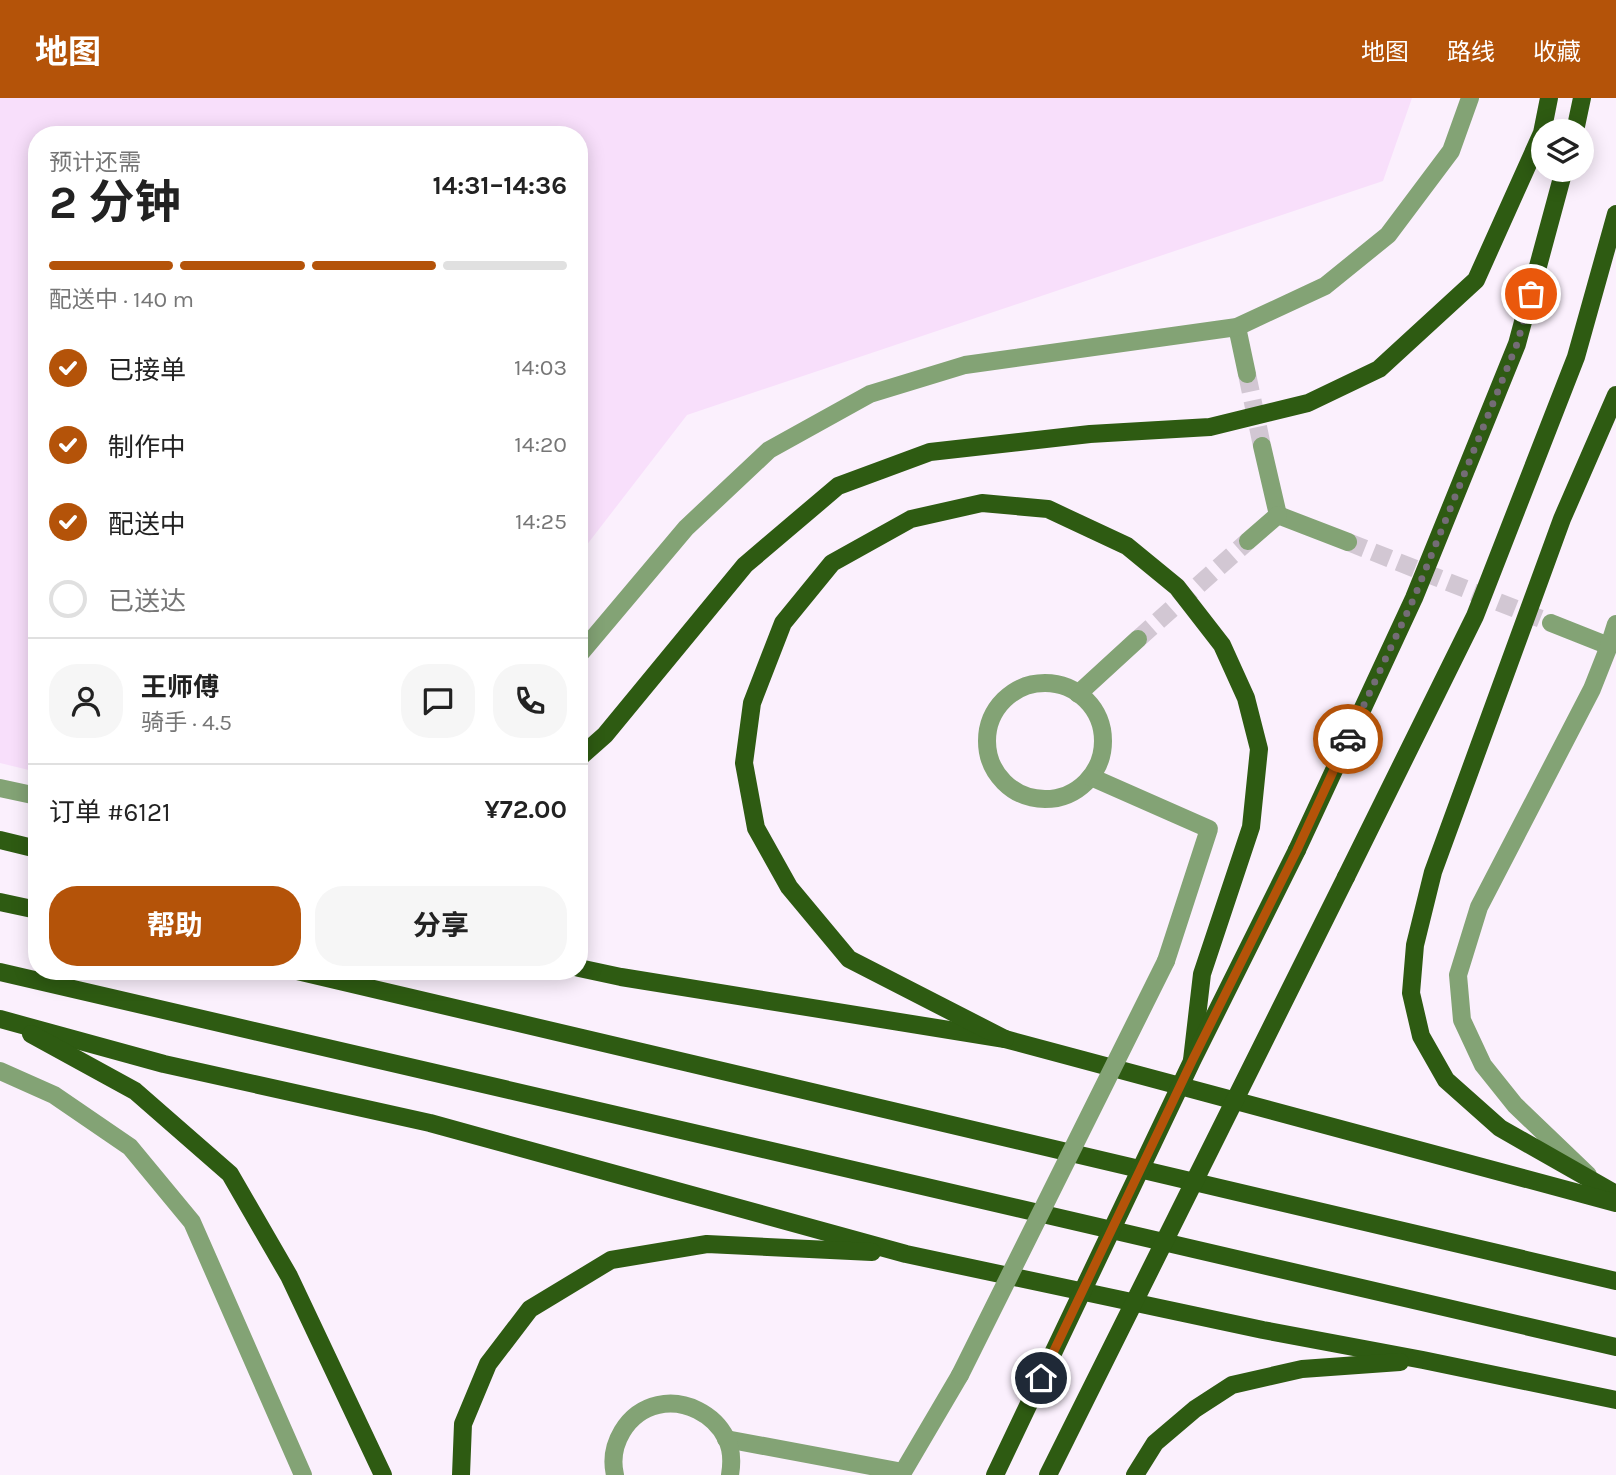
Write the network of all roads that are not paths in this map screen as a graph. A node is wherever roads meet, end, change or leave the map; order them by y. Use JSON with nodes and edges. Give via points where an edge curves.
{"nodes":[{"id":1,"x":1470,"y":98,"type":"edge"},
{"id":2,"x":1549,"y":98,"type":"edge"},
{"id":3,"x":1583,"y":98,"type":"edge"},
{"id":4,"x":1578,"y":119,"type":"edge"},
{"id":5,"x":1561,"y":182,"type":"edge"},
{"id":6,"x":1616,"y":214,"type":"edge"},
{"id":7,"x":1237,"y":327,"type":"junction"},
{"id":8,"x":1247,"y":374,"type":"tunnel mouth"},
{"id":9,"x":1616,"y":396,"type":"edge"},
{"id":10,"x":1262,"y":446,"type":"tunnel mouth"},
{"id":11,"x":1278,"y":515,"type":"junction"},
{"id":12,"x":1248,"y":541,"type":"tunnel mouth"},
{"id":13,"x":1348,"y":542,"type":"tunnel mouth"},
{"id":14,"x":1550,"y":623,"type":"tunnel mouth"},
{"id":15,"x":1616,"y":624,"type":"edge"},
{"id":16,"x":1138,"y":639,"type":"tunnel mouth"},
{"id":17,"x":588,"y":644,"type":"edge"},
{"id":18,"x":1609,"y":646,"type":"junction"},
{"id":19,"x":1078,"y":694,"type":"junction"},
{"id":20,"x":588,"y":750,"type":"edge"},
{"id":21,"x":1091,"y":778,"type":"junction"},
{"id":22,"x":0,"y":788,"type":"edge"},
{"id":23,"x":28,"y":794,"type":"edge"},
{"id":24,"x":0,"y":840,"type":"edge"},
{"id":25,"x":28,"y":847,"type":"edge"},
{"id":26,"x":0,"y":901,"type":"edge"},
{"id":27,"x":28,"y":908,"type":"edge"},
{"id":28,"x":588,"y":970,"type":"edge"},
{"id":29,"x":0,"y":972,"type":"edge"},
{"id":30,"x":28,"y":978,"type":"edge"},
{"id":31,"x":34,"y":980,"type":"edge"},
{"id":32,"x":335,"y":980,"type":"edge"},
{"id":33,"x":3,"y":1020,"type":"edge"},
{"id":34,"x":1005,"y":1039,"type":"junction"},
{"id":35,"x":1192,"y":1061,"type":"junction"},
{"id":36,"x":0,"y":1071,"type":"edge"},
{"id":37,"x":1596,"y":1182,"type":"junction"},
{"id":38,"x":1616,"y":1194,"type":"edge"},
{"id":39,"x":1616,"y":1203,"type":"edge"},
{"id":40,"x":905,"y":1254,"type":"junction"},
{"id":41,"x":1616,"y":1281,"type":"edge"},
{"id":42,"x":1616,"y":1347,"type":"edge"},
{"id":43,"x":1423,"y":1360,"type":"junction"},
{"id":44,"x":1616,"y":1400,"type":"edge"},
{"id":45,"x":726,"y":1438,"type":"junction"},
{"id":46,"x":303,"y":1475,"type":"edge"},
{"id":47,"x":383,"y":1475,"type":"edge"},
{"id":48,"x":461,"y":1475,"type":"edge"},
{"id":49,"x":615,"y":1475,"type":"edge"},
{"id":50,"x":730,"y":1475,"type":"edge"},
{"id":51,"x":995,"y":1475,"type":"edge"},
{"id":52,"x":1048,"y":1475,"type":"edge"},
{"id":53,"x":1135,"y":1475,"type":"edge"}],
"edges":[{"from":1,"to":7,"type":"street","via":[[1451,151],[1388,235],[1325,286]]},
{"from":2,"to":20,"type":"main road","via":[[1542,133],[1476,280],[1379,369],[1308,403],[1210,427],[1090,434],[930,453],[838,486],[745,565]]},
{"from":3,"to":4,"type":"main road"},
{"from":5,"to":35,"type":"main road","bridge":true,"via":[[1517,344],[1414,598]]},
{"from":6,"to":52,"type":"main road","bridge":true,"via":[[1576,356],[1475,615]]},
{"from":7,"to":8,"type":"street"},
{"from":7,"to":17,"type":"street","via":[[965,365],[870,394],[769,450],[686,528]]},
{"from":9,"to":37,"type":"main road","via":[[1562,519],[1433,872],[1415,945],[1411,993],[1421,1036],[1446,1080],[1500,1128]]},
{"from":10,"to":11,"type":"street"},
{"from":11,"to":12,"type":"street"},
{"from":11,"to":13,"type":"street"},
{"from":14,"to":18,"type":"street"},
{"from":15,"to":18,"type":"street"},
{"from":16,"to":19,"type":"street"},
{"from":18,"to":37,"type":"street","via":[[1592,689],[1479,907],[1458,975],[1462,1020],[1483,1065],[1515,1105]]},
{"from":19,"to":21,"type":"street","via":[[1092,707],[1104,742]]},
{"from":19,"to":21,"type":"street","via":[[1061,685],[1023,687],[995,712],[987,749],[993,767],[1020,794],[1058,797]]},
{"from":21,"to":45,"type":"street","bridge":true,"via":[[1209,829],[1166,961],[960,1375],[903,1472]]},
{"from":22,"to":23,"type":"street"},
{"from":24,"to":25,"type":"main road"},
{"from":26,"to":27,"type":"main road"},
{"from":28,"to":34,"type":"main road"},
{"from":29,"to":30,"type":"main road"},
{"from":31,"to":42,"type":"main road"},
{"from":32,"to":41,"type":"main road"},
{"from":33,"to":40,"type":"main road","via":[[164,1064],[430,1123]]},
{"from":33,"to":47,"type":"main road","via":[[135,1091],[230,1174],[289,1276]]},
{"from":34,"to":35,"type":"main road","via":[[849,959],[789,887],[756,828],[744,763],[752,703],[783,623],[832,563],[911,519],[982,503],[1048,509],[1127,545],[1177,587],[1222,645],[1246,698],[1259,749],[1251,827],[1202,974]]},
{"from":34,"to":39,"type":"main road"},
{"from":35,"to":51,"type":"main road","bridge":true},
{"from":36,"to":46,"type":"street","via":[[54,1095],[130,1147],[192,1222]]},
{"from":37,"to":38,"type":"main road"},
{"from":40,"to":43,"type":"main road"},
{"from":40,"to":48,"type":"main road","via":[[706,1244],[611,1260],[530,1309],[488,1364],[463,1424]]},
{"from":43,"to":44,"type":"main road"},
{"from":43,"to":53,"type":"main road","via":[[1302,1370],[1232,1385],[1155,1443]]},
{"from":45,"to":49,"type":"street","via":[[698,1409],[658,1405],[624,1428],[615,1446]]},
{"from":45,"to":50,"type":"street"}]}
